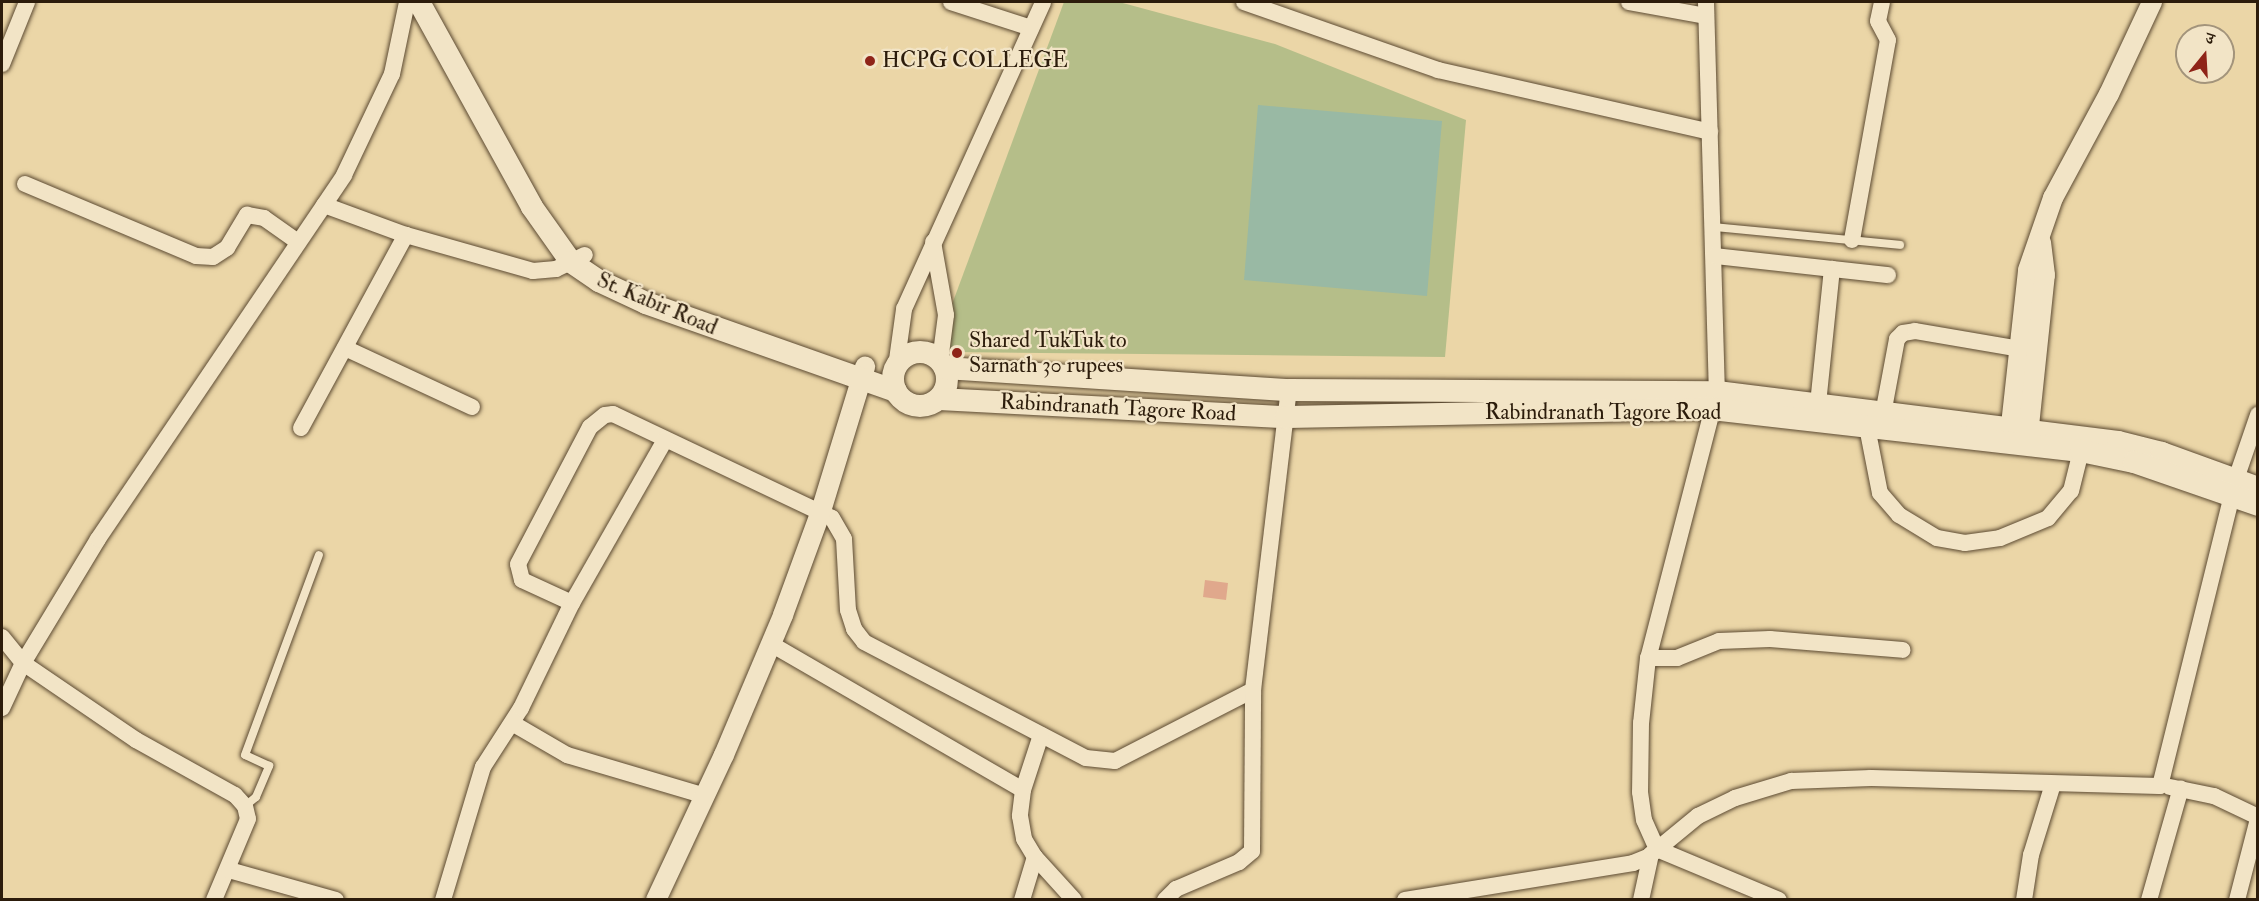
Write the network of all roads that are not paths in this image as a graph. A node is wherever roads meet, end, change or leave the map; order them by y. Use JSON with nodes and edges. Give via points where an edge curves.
{"nodes":[{"id":1,"x":27,"y":2,"type":"edge"},
{"id":2,"x":407,"y":2,"type":"edge"},
{"id":3,"x":419,"y":2,"type":"edge"},
{"id":4,"x":434,"y":2,"type":"edge"},
{"id":5,"x":951,"y":2,"type":"edge"},
{"id":6,"x":1043,"y":2,"type":"edge"},
{"id":7,"x":1244,"y":2,"type":"edge"},
{"id":8,"x":1629,"y":2,"type":"edge"},
{"id":9,"x":1882,"y":2,"type":"edge"},
{"id":10,"x":2149,"y":2,"type":"edge"},
{"id":11,"x":1706,"y":9,"type":"edge"},
{"id":12,"x":1031,"y":28,"type":"junction"},
{"id":13,"x":2,"y":64,"type":"edge"},
{"id":14,"x":1710,"y":132,"type":"junction"},
{"id":15,"x":25,"y":184,"type":"dead end"},
{"id":16,"x":324,"y":205,"type":"junction"},
{"id":17,"x":1714,"y":227,"type":"junction"},
{"id":18,"x":406,"y":235,"type":"junction"},
{"id":19,"x":2040,"y":236,"type":"junction"},
{"id":20,"x":1852,"y":240,"type":"junction"},
{"id":21,"x":298,"y":242,"type":"junction"},
{"id":22,"x":933,"y":242,"type":"junction"},
{"id":23,"x":1900,"y":245,"type":"dead end"},
{"id":24,"x":1715,"y":256,"type":"junction"},
{"id":25,"x":578,"y":259,"type":"junction"},
{"id":26,"x":1832,"y":269,"type":"junction"},
{"id":27,"x":1888,"y":275,"type":"dead end"},
{"id":28,"x":345,"y":348,"type":"junction"},
{"id":29,"x":2020,"y":349,"type":"junction"},
{"id":30,"x":942,"y":365,"type":"junction"},
{"id":31,"x":862,"y":374,"type":"junction"},
{"id":32,"x":895,"y":378,"type":"junction"},
{"id":33,"x":1289,"y":390,"type":"junction"},
{"id":34,"x":939,"y":399,"type":"junction"},
{"id":35,"x":1714,"y":401,"type":"junction"},
{"id":36,"x":1818,"y":404,"type":"junction"},
{"id":37,"x":472,"y":407,"type":"dead end"},
{"id":38,"x":2258,"y":415,"type":"edge"},
{"id":39,"x":1286,"y":417,"type":"junction"},
{"id":40,"x":1875,"y":421,"type":"junction"},
{"id":41,"x":301,"y":429,"type":"dead end"},
{"id":42,"x":2019,"y":436,"type":"junction"},
{"id":43,"x":665,"y":440,"type":"junction"},
{"id":44,"x":2081,"y":451,"type":"junction"},
{"id":45,"x":2235,"y":487,"type":"junction"},
{"id":46,"x":2258,"y":488,"type":"edge"},
{"id":47,"x":2258,"y":505,"type":"edge"},
{"id":48,"x":821,"y":511,"type":"junction"},
{"id":49,"x":319,"y":555,"type":"dead end"},
{"id":50,"x":572,"y":603,"type":"junction"},
{"id":51,"x":2,"y":637,"type":"edge"},
{"id":52,"x":771,"y":644,"type":"junction"},
{"id":53,"x":1903,"y":650,"type":"dead end"},
{"id":54,"x":1648,"y":658,"type":"junction"},
{"id":55,"x":23,"y":663,"type":"junction"},
{"id":56,"x":1253,"y":690,"type":"junction"},
{"id":57,"x":2,"y":708,"type":"edge"},
{"id":58,"x":512,"y":723,"type":"junction"},
{"id":59,"x":1041,"y":735,"type":"junction"},
{"id":60,"x":2053,"y":784,"type":"junction"},
{"id":61,"x":2160,"y":786,"type":"junction"},
{"id":62,"x":2181,"y":788,"type":"junction"},
{"id":63,"x":1023,"y":790,"type":"junction"},
{"id":64,"x":705,"y":796,"type":"junction"},
{"id":65,"x":245,"y":806,"type":"junction"},
{"id":66,"x":2258,"y":818,"type":"edge"},
{"id":67,"x":1654,"y":852,"type":"junction"},
{"id":68,"x":1035,"y":857,"type":"junction"},
{"id":69,"x":229,"y":870,"type":"junction"},
{"id":70,"x":1745,"y":892,"type":"edge"},
{"id":71,"x":1424,"y":898,"type":"edge"},
{"id":72,"x":214,"y":900,"type":"edge"},
{"id":73,"x":336,"y":900,"type":"edge"},
{"id":74,"x":443,"y":900,"type":"edge"},
{"id":75,"x":656,"y":900,"type":"edge"},
{"id":76,"x":1022,"y":900,"type":"edge"},
{"id":77,"x":1074,"y":900,"type":"edge"},
{"id":78,"x":1165,"y":900,"type":"edge"},
{"id":79,"x":1406,"y":900,"type":"edge"},
{"id":80,"x":1641,"y":900,"type":"edge"},
{"id":81,"x":1779,"y":900,"type":"edge"},
{"id":82,"x":2024,"y":900,"type":"edge"},
{"id":83,"x":2149,"y":900,"type":"edge"},
{"id":84,"x":2237,"y":900,"type":"edge"}],
"edges":[{"from":1,"to":13,"type":"street"},
{"from":2,"to":16,"type":"street","via":[[392,74],[344,175]]},
{"from":3,"to":25,"type":"main road","name":"St. Kabir Road","via":[[532,207]]},
{"from":4,"to":25,"type":"main road","name":"St. Kabir Road"},
{"from":5,"to":12,"type":"street"},
{"from":6,"to":12,"type":"street"},
{"from":7,"to":14,"type":"street","via":[[1438,70]]},
{"from":8,"to":11,"type":"street"},
{"from":9,"to":20,"type":"street","via":[[1878,21],[1888,40]]},
{"from":10,"to":19,"type":"street","via":[[2109,94],[2052,198]]},
{"from":11,"to":14,"type":"street"},
{"from":12,"to":22,"type":"street"},
{"from":14,"to":17,"type":"street"},
{"from":15,"to":21,"type":"street","via":[[196,256],[213,257],[227,248],[247,215],[264,218]]},
{"from":16,"to":18,"type":"street"},
{"from":16,"to":21,"type":"street"},
{"from":17,"to":20,"type":"lane"},
{"from":17,"to":24,"type":"street"},
{"from":18,"to":25,"type":"street","via":[[533,271],[556,269]]},
{"from":18,"to":28,"type":"street"},
{"from":19,"to":29,"type":"street","via":[[2028,270]]},
{"from":19,"to":42,"type":"street","via":[[2045,275]]},
{"from":20,"to":23,"type":"lane"},
{"from":21,"to":55,"type":"street","via":[[98,538]]},
{"from":22,"to":30,"type":"street","via":[[946,315]]},
{"from":22,"to":32,"type":"street","via":[[904,309]]},
{"from":24,"to":26,"type":"street"},
{"from":24,"to":35,"type":"street"},
{"from":25,"to":31,"type":"main road","name":"St. Kabir Road"},
{"from":26,"to":27,"type":"street"},
{"from":26,"to":36,"type":"street"},
{"from":28,"to":37,"type":"street"},
{"from":28,"to":41,"type":"street"},
{"from":29,"to":40,"type":"street","via":[[1915,330],[1904,333],[1897,339]]},
{"from":29,"to":42,"type":"street"},
{"from":30,"to":32,"type":"main road","name":"Rabindranath Tagore Road","via":[[916,353]]},
{"from":30,"to":33,"type":"main road","name":"Rabindranath Tagore Road"},
{"from":30,"to":34,"type":"main road","via":[[947,384]]},
{"from":31,"to":32,"type":"main road","name":"St. Kabir Road"},
{"from":31,"to":48,"type":"street"},
{"from":32,"to":34,"type":"main road","name":"Rabindranath Tagore Road","via":[[916,406]]},
{"from":33,"to":35,"type":"main road","name":"Rabindranath Tagore Road"},
{"from":33,"to":39,"type":"street"},
{"from":34,"to":39,"type":"main road","name":"Rabindranath Tagore Road"},
{"from":35,"to":36,"type":"main road","name":"Rabindranath Tagore Road"},
{"from":35,"to":39,"type":"main road","name":"Rabindranath Tagore Road"},
{"from":35,"to":40,"type":"main road","name":"Rabindranath Tagore Road"},
{"from":35,"to":54,"type":"street"},
{"from":36,"to":40,"type":"main road","name":"Rabindranath Tagore Road"},
{"from":38,"to":45,"type":"street"},
{"from":39,"to":56,"type":"street"},
{"from":40,"to":42,"type":"main road","name":"Rabindranath Tagore Road"},
{"from":40,"to":44,"type":"street","via":[[1880,493],[1899,514],[1937,538],[1965,543],[2000,538],[2048,518],[2071,491]]},
{"from":42,"to":44,"type":"main road","name":"Rabindranath Tagore Road"},
{"from":42,"to":45,"type":"main road","name":"Rabindranath Tagore Road","via":[[2162,453]]},
{"from":43,"to":48,"type":"street"},
{"from":43,"to":50,"type":"street"},
{"from":43,"to":50,"type":"street","via":[[613,414],[605,415],[590,428],[517,572],[522,580]]},
{"from":44,"to":45,"type":"main road","name":"Rabindranath Tagore Road"},
{"from":45,"to":46,"type":"main road","name":"Rabindranath Tagore Road"},
{"from":45,"to":47,"type":"main road","name":"Rabindranath Tagore Road"},
{"from":45,"to":61,"type":"street"},
{"from":48,"to":52,"type":"street"},
{"from":48,"to":59,"type":"street","via":[[840,527],[844,539],[848,610],[854,629],[864,642]]},
{"from":49,"to":65,"type":"lane","via":[[245,755],[269,766],[256,797]]},
{"from":50,"to":58,"type":"street"},
{"from":51,"to":55,"type":"street"},
{"from":52,"to":63,"type":"street"},
{"from":52,"to":64,"type":"street"},
{"from":53,"to":54,"type":"street","via":[[1770,639],[1719,641],[1677,658]]},
{"from":54,"to":67,"type":"street","via":[[1641,723],[1640,792]]},
{"from":55,"to":57,"type":"street"},
{"from":55,"to":65,"type":"street","via":[[136,740],[235,795]]},
{"from":56,"to":59,"type":"street","via":[[1115,761],[1086,758]]},
{"from":56,"to":78,"type":"street","via":[[1252,851],[1239,862],[1189,882]]},
{"from":58,"to":64,"type":"street","via":[[567,755]]},
{"from":58,"to":74,"type":"street","via":[[483,767]]},
{"from":59,"to":63,"type":"street"},
{"from":60,"to":61,"type":"street"},
{"from":60,"to":67,"type":"street","via":[[1872,778],[1791,781],[1735,798],[1698,816]]},
{"from":60,"to":82,"type":"street","via":[[2031,855]]},
{"from":61,"to":62,"type":"street"},
{"from":62,"to":66,"type":"street","via":[[2214,795]]},
{"from":62,"to":83,"type":"street"},
{"from":63,"to":68,"type":"street","via":[[1022,827]]},
{"from":64,"to":75,"type":"street"},
{"from":65,"to":69,"type":"street","via":[[248,819]]},
{"from":66,"to":84,"type":"street"},
{"from":67,"to":70,"type":"street"},
{"from":67,"to":71,"type":"street","via":[[1633,863]]},
{"from":67,"to":80,"type":"street"},
{"from":68,"to":76,"type":"street"},
{"from":68,"to":77,"type":"street"},
{"from":69,"to":72,"type":"street"},
{"from":69,"to":73,"type":"street"},
{"from":70,"to":81,"type":"street"},
{"from":71,"to":79,"type":"street"}]}
